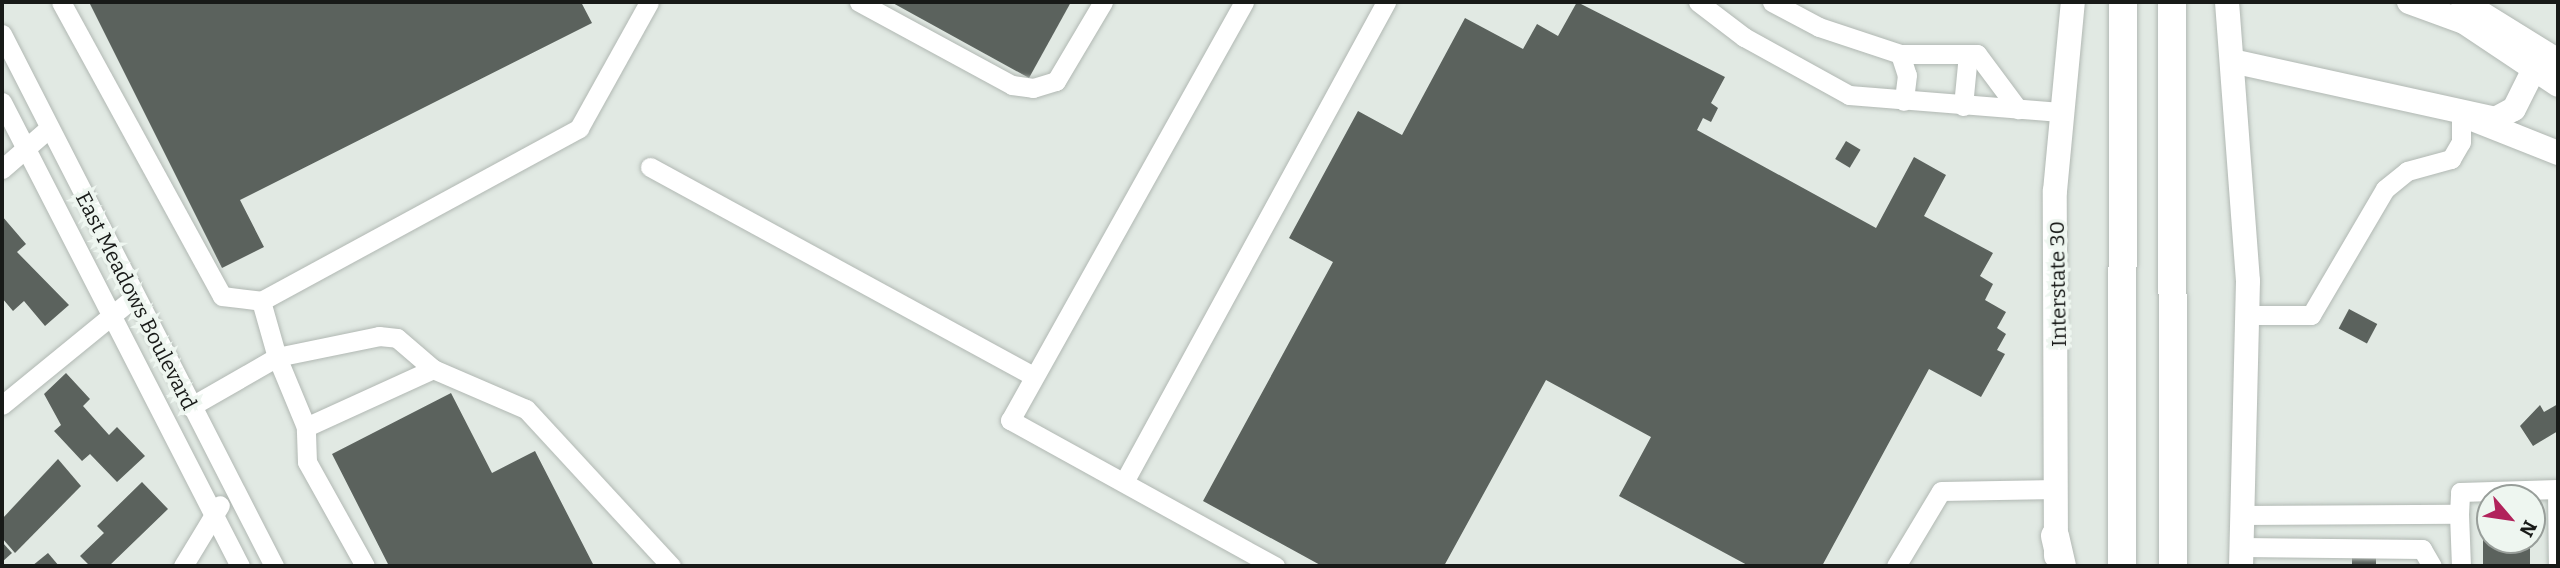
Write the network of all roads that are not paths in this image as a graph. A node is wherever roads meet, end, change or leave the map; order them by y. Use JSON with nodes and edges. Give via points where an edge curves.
{"nodes":[{"id":1,"x":61,"y":2,"type":"edge"},
{"id":2,"x":649,"y":2,"type":"edge"},
{"id":3,"x":859,"y":2,"type":"edge"},
{"id":4,"x":1103,"y":2,"type":"edge"},
{"id":5,"x":1244,"y":2,"type":"edge"},
{"id":6,"x":1387,"y":2,"type":"edge"},
{"id":7,"x":1699,"y":2,"type":"edge"},
{"id":8,"x":1772,"y":2,"type":"edge"},
{"id":9,"x":2071,"y":2,"type":"edge"},
{"id":10,"x":2123,"y":2,"type":"edge"},
{"id":11,"x":2172,"y":2,"type":"edge"},
{"id":12,"x":2227,"y":2,"type":"edge"},
{"id":13,"x":2409,"y":2,"type":"edge"},
{"id":14,"x":2462,"y":2,"type":"edge"},
{"id":15,"x":2,"y":34,"type":"edge"},
{"id":16,"x":1900,"y":54,"type":"junction"},
{"id":17,"x":1968,"y":54,"type":"junction"},
{"id":18,"x":2232,"y":61,"type":"junction"},
{"id":19,"x":2552,"y":61,"type":"edge"},
{"id":20,"x":2558,"y":85,"type":"edge"},
{"id":21,"x":1904,"y":101,"type":"junction"},
{"id":22,"x":2,"y":102,"type":"edge"},
{"id":23,"x":1963,"y":106,"type":"junction"},
{"id":24,"x":2018,"y":109,"type":"junction"},
{"id":25,"x":2060,"y":112,"type":"junction"},
{"id":26,"x":2461,"y":114,"type":"junction"},
{"id":27,"x":48,"y":129,"type":"junction"},
{"id":28,"x":25,"y":148,"type":"junction"},
{"id":29,"x":2558,"y":153,"type":"edge"},
{"id":30,"x":650,"y":166,"type":"dead end"},
{"id":31,"x":2,"y":169,"type":"edge"},
{"id":32,"x":133,"y":298,"type":"junction"},
{"id":33,"x":261,"y":301,"type":"junction"},
{"id":34,"x":2247,"y":315,"type":"junction"},
{"id":35,"x":109,"y":318,"type":"junction"},
{"id":36,"x":277,"y":357,"type":"junction"},
{"id":37,"x":433,"y":369,"type":"junction"},
{"id":38,"x":1034,"y":376,"type":"junction"},
{"id":39,"x":2,"y":405,"type":"edge"},
{"id":40,"x":190,"y":407,"type":"junction"},
{"id":41,"x":306,"y":427,"type":"junction"},
{"id":42,"x":1124,"y":482,"type":"junction"},
{"id":43,"x":2057,"y":489,"type":"junction"},
{"id":44,"x":2558,"y":489,"type":"edge"},
{"id":45,"x":233,"y":492,"type":"junction"},
{"id":46,"x":213,"y":511,"type":"junction"},
{"id":47,"x":2459,"y":513,"type":"junction"},
{"id":48,"x":2242,"y":514,"type":"junction"},
{"id":49,"x":2291,"y":514,"type":"junction"},
{"id":50,"x":2055,"y":536,"type":"junction"},
{"id":51,"x":2291,"y":546,"type":"junction"},
{"id":52,"x":2241,"y":556,"type":"edge"},
{"id":53,"x":183,"y":566,"type":"edge"},
{"id":54,"x":240,"y":566,"type":"edge"},
{"id":55,"x":274,"y":566,"type":"edge"},
{"id":56,"x":365,"y":566,"type":"edge"},
{"id":57,"x":671,"y":566,"type":"edge"},
{"id":58,"x":1275,"y":566,"type":"edge"},
{"id":59,"x":1896,"y":566,"type":"edge"},
{"id":60,"x":2056,"y":566,"type":"edge"},
{"id":61,"x":2062,"y":566,"type":"edge"},
{"id":62,"x":2122,"y":566,"type":"edge"},
{"id":63,"x":2172,"y":566,"type":"edge"},
{"id":64,"x":2432,"y":566,"type":"edge"},
{"id":65,"x":2461,"y":566,"type":"edge"},
{"id":66,"x":2558,"y":566,"type":"edge"}],
"edges":[{"from":1,"to":33,"type":"street","via":[[222,296]]},
{"from":2,"to":33,"type":"street","via":[[579,128]]},
{"from":3,"to":4,"type":"street","via":[[1012,85],[1033,88],[1056,81]]},
{"from":5,"to":38,"type":"street"},
{"from":6,"to":42,"type":"street"},
{"from":7,"to":21,"type":"street","via":[[1744,37],[1849,95]]},
{"from":8,"to":16,"type":"street","via":[[1819,27]]},
{"from":9,"to":25,"type":"main road","name":"Interstate 30"},
{"from":10,"to":62,"type":"highway"},
{"from":11,"to":63,"type":"highway"},
{"from":12,"to":18,"type":"main road"},
{"from":13,"to":19,"type":"main road"},
{"from":14,"to":19,"type":"main road"},
{"from":15,"to":27,"type":"street","name":"East Meadows Boulevard"},
{"from":16,"to":17,"type":"street"},
{"from":16,"to":21,"type":"street","via":[[1907,75]]},
{"from":17,"to":23,"type":"street"},
{"from":17,"to":24,"type":"street","via":[[1982,58]]},
{"from":18,"to":26,"type":"main road"},
{"from":18,"to":34,"type":"main road"},
{"from":19,"to":20,"type":"main road"},
{"from":19,"to":26,"type":"main road","via":[[2514,109],[2496,119]]},
{"from":21,"to":23,"type":"street"},
{"from":22,"to":28,"type":"street","name":"East Meadows Boulevard"},
{"from":23,"to":24,"type":"street"},
{"from":24,"to":25,"type":"street"},
{"from":25,"to":43,"type":"main road","name":"Interstate 30"},
{"from":26,"to":29,"type":"main road"},
{"from":26,"to":34,"type":"street","via":[[2461,142],[2451,159],[2407,171],[2385,190],[2311,315]]},
{"from":27,"to":28,"type":"street"},
{"from":27,"to":32,"type":"street","name":"East Meadows Boulevard"},
{"from":28,"to":31,"type":"street"},
{"from":28,"to":35,"type":"street","name":"East Meadows Boulevard"},
{"from":30,"to":38,"type":"street"},
{"from":32,"to":35,"type":"street"},
{"from":32,"to":40,"type":"street","name":"East Meadows Boulevard"},
{"from":33,"to":36,"type":"street"},
{"from":34,"to":48,"type":"main road"},
{"from":35,"to":39,"type":"street"},
{"from":35,"to":46,"type":"street","name":"East Meadows Boulevard"},
{"from":36,"to":37,"type":"street","via":[[379,336],[397,338]]},
{"from":36,"to":40,"type":"street"},
{"from":36,"to":41,"type":"street"},
{"from":37,"to":41,"type":"street"},
{"from":37,"to":57,"type":"street","via":[[526,409]]},
{"from":38,"to":42,"type":"street","via":[[1010,420]]},
{"from":40,"to":45,"type":"street","name":"East Meadows Boulevard"},
{"from":41,"to":56,"type":"street","via":[[307,462]]},
{"from":42,"to":58,"type":"street"},
{"from":43,"to":50,"type":"main road","name":"Interstate 30"},
{"from":43,"to":59,"type":"street","via":[[1941,491]]},
{"from":44,"to":47,"type":"street","via":[[2460,492]]},
{"from":44,"to":66,"type":"street"},
{"from":45,"to":46,"type":"street"},
{"from":45,"to":55,"type":"street","name":"East Meadows Boulevard"},
{"from":46,"to":53,"type":"street"},
{"from":46,"to":54,"type":"street","name":"East Meadows Boulevard"},
{"from":47,"to":49,"type":"street"},
{"from":47,"to":65,"type":"street"},
{"from":48,"to":49,"type":"street"},
{"from":48,"to":52,"type":"main road"},
{"from":49,"to":51,"type":"street"},
{"from":50,"to":60,"type":"main road","name":"Interstate 30"},
{"from":50,"to":61,"type":"highway"},
{"from":51,"to":52,"type":"street"},
{"from":51,"to":64,"type":"street","via":[[2422,549]]}]}
